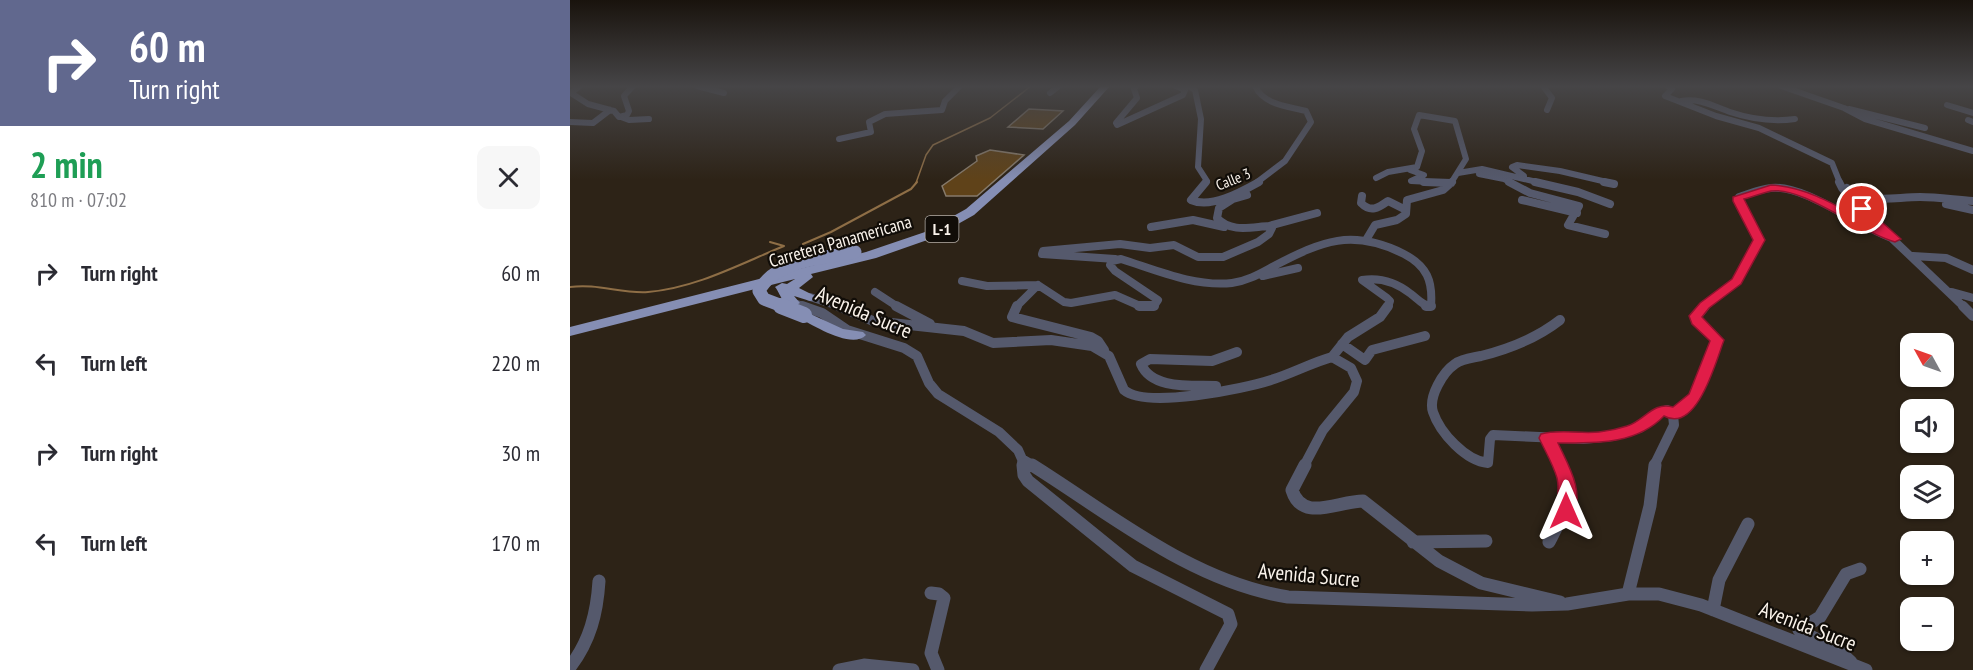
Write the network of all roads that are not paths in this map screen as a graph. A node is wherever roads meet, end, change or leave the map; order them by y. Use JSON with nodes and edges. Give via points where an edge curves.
{"nodes":[{"id":1,"x":603,"y":117,"type":"edge"},
{"id":2,"x":621,"y":117,"type":"edge"},
{"id":3,"x":876,"y":117,"type":"edge"},
{"id":4,"x":1071,"y":117,"type":"edge"},
{"id":5,"x":1077,"y":117,"type":"edge"},
{"id":6,"x":1121,"y":117,"type":"edge"},
{"id":7,"x":1137,"y":117,"type":"edge"},
{"id":8,"x":1201,"y":117,"type":"edge"},
{"id":9,"x":1309,"y":117,"type":"edge"},
{"id":10,"x":1418,"y":117,"type":"edge"},
{"id":11,"x":1438,"y":117,"type":"edge"},
{"id":12,"x":1721,"y":117,"type":"edge"},
{"id":13,"x":1754,"y":117,"type":"edge"},
{"id":14,"x":1864,"y":117,"type":"edge"},
{"id":15,"x":1882,"y":117,"type":"edge"},
{"id":16,"x":649,"y":119,"type":"dead end"},
{"id":17,"x":1795,"y":119,"type":"dead end"},
{"id":18,"x":570,"y":122,"type":"edge"},
{"id":19,"x":1925,"y":128,"type":"dead end"},
{"id":20,"x":839,"y":139,"type":"dead end"},
{"id":21,"x":1973,"y":150,"type":"edge"},
{"id":22,"x":1410,"y":170,"type":"junction"},
{"id":23,"x":1458,"y":172,"type":"junction"},
{"id":24,"x":1376,"y":178,"type":"dead end"},
{"id":25,"x":1524,"y":179,"type":"junction"},
{"id":26,"x":1839,"y":182,"type":"junction"},
{"id":27,"x":1450,"y":183,"type":"junction"},
{"id":28,"x":1614,"y":184,"type":"dead end"},
{"id":29,"x":1247,"y":195,"type":"dead end"},
{"id":30,"x":1362,"y":196,"type":"dead end"},
{"id":31,"x":1920,"y":197,"type":"junction"},
{"id":32,"x":1522,"y":200,"type":"dead end"},
{"id":33,"x":1973,"y":201,"type":"edge"},
{"id":34,"x":1610,"y":204,"type":"dead end"},
{"id":35,"x":1406,"y":210,"type":"junction"},
{"id":36,"x":1973,"y":210,"type":"edge"},
{"id":37,"x":1317,"y":213,"type":"dead end"},
{"id":38,"x":1577,"y":213,"type":"junction"},
{"id":39,"x":1269,"y":226,"type":"junction"},
{"id":40,"x":1151,"y":227,"type":"dead end"},
{"id":41,"x":1236,"y":228,"type":"junction"},
{"id":42,"x":921,"y":234,"type":"junction"},
{"id":43,"x":1605,"y":234,"type":"dead end"},
{"id":44,"x":1895,"y":239,"type":"junction"},
{"id":45,"x":1366,"y":240,"type":"junction"},
{"id":46,"x":854,"y":256,"type":"junction"},
{"id":47,"x":1913,"y":256,"type":"junction"},
{"id":48,"x":1115,"y":260,"type":"junction"},
{"id":49,"x":1298,"y":268,"type":"dead end"},
{"id":50,"x":1973,"y":270,"type":"edge"},
{"id":51,"x":1249,"y":279,"type":"junction"},
{"id":52,"x":962,"y":281,"type":"dead end"},
{"id":53,"x":793,"y":285,"type":"junction"},
{"id":54,"x":1038,"y":285,"type":"junction"},
{"id":55,"x":753,"y":288,"type":"junction"},
{"id":56,"x":732,"y":290,"type":"junction"},
{"id":57,"x":876,"y":292,"type":"dead end"},
{"id":58,"x":1950,"y":292,"type":"junction"},
{"id":59,"x":810,"y":297,"type":"joint"},
{"id":60,"x":1973,"y":298,"type":"edge"},
{"id":61,"x":793,"y":303,"type":"junction"},
{"id":62,"x":1973,"y":316,"type":"edge"},
{"id":63,"x":1560,"y":320,"type":"dead end"},
{"id":64,"x":570,"y":327,"type":"edge"},
{"id":65,"x":941,"y":327,"type":"junction"},
{"id":66,"x":570,"y":332,"type":"edge"},
{"id":67,"x":858,"y":335,"type":"junction"},
{"id":68,"x":1425,"y":336,"type":"dead end"},
{"id":69,"x":1342,"y":344,"type":"junction"},
{"id":70,"x":1237,"y":351,"type":"dead end"},
{"id":71,"x":1106,"y":352,"type":"junction"},
{"id":72,"x":1332,"y":357,"type":"junction"},
{"id":73,"x":1239,"y":388,"type":"junction"},
{"id":74,"x":1673,"y":415,"type":"junction"},
{"id":75,"x":1547,"y":438,"type":"junction"},
{"id":76,"x":1022,"y":459,"type":"junction"},
{"id":77,"x":1748,"y":524,"type":"dead end"},
{"id":78,"x":1486,"y":541,"type":"dead end"},
{"id":79,"x":1413,"y":542,"type":"junction"},
{"id":80,"x":1549,"y":542,"type":"dead end"},
{"id":81,"x":1860,"y":569,"type":"dead end"},
{"id":82,"x":599,"y":581,"type":"dead end"},
{"id":83,"x":931,"y":594,"type":"dead end"},
{"id":84,"x":1628,"y":594,"type":"junction"},
{"id":85,"x":1567,"y":604,"type":"junction"},
{"id":86,"x":1713,"y":610,"type":"junction"},
{"id":87,"x":570,"y":666,"type":"edge"},
{"id":88,"x":1860,"y":668,"type":"edge"},
{"id":89,"x":838,"y":670,"type":"edge"},
{"id":90,"x":913,"y":670,"type":"edge"},
{"id":91,"x":938,"y":670,"type":"edge"},
{"id":92,"x":1206,"y":670,"type":"edge"}],
"edges":[{"from":1,"to":18,"type":"street","via":[[593,123]]},
{"from":2,"to":16,"type":"street"},
{"from":3,"to":20,"type":"street","via":[[868,124],[871,132]]},
{"from":4,"to":42,"type":"main road","name":"Carretera Panamericana","number":"L-1","via":[[982,196]]},
{"from":5,"to":46,"type":"main road","name":"Carretera Panamericana","number":"L-1","via":[[970,212],[910,243]]},
{"from":6,"to":7,"type":"street","via":[[1116,124]]},
{"from":8,"to":9,"type":"street","name":"Calle 3","via":[[1198,167],[1207,181],[1191,200],[1203,204],[1256,185],[1272,175],[1311,122]]},
{"from":10,"to":22,"type":"street","via":[[1414,129],[1423,150],[1417,167]]},
{"from":11,"to":23,"type":"street","via":[[1455,122],[1466,155]]},
{"from":12,"to":26,"type":"street","via":[[1759,128],[1828,160],[1835,167]]},
{"from":13,"to":17,"type":"street"},
{"from":14,"to":21,"type":"street"},
{"from":15,"to":19,"type":"street"},
{"from":22,"to":24,"type":"street","via":[[1389,170]]},
{"from":22,"to":27,"type":"street","via":[[1424,175],[1411,181]]},
{"from":23,"to":25,"type":"street","via":[[1482,169]]},
{"from":23,"to":27,"type":"street"},
{"from":23,"to":38,"type":"street","via":[[1504,179],[1530,193],[1579,206]]},
{"from":25,"to":28,"type":"street","via":[[1513,166],[1560,171]]},
{"from":25,"to":34,"type":"street"},
{"from":26,"to":31,"type":"street","via":[[1854,194],[1873,200]]},
{"from":26,"to":44,"type":"street"},
{"from":27,"to":35,"type":"street","via":[[1443,190],[1411,197]]},
{"from":29,"to":41,"type":"street","via":[[1224,204],[1217,212],[1220,222]]},
{"from":30,"to":35,"type":"street","via":[[1361,203],[1373,210],[1390,201]]},
{"from":31,"to":33,"type":"street"},
{"from":31,"to":36,"type":"street"},
{"from":32,"to":38,"type":"street"},
{"from":35,"to":45,"type":"street","via":[[1397,220],[1375,225]]},
{"from":37,"to":39,"type":"street"},
{"from":38,"to":43,"type":"street","via":[[1568,225]]},
{"from":39,"to":41,"type":"street"},
{"from":39,"to":48,"type":"street","via":[[1269,234],[1258,242],[1223,257],[1198,256],[1174,245],[1150,248],[1120,244],[1061,248],[1042,254]]},
{"from":40,"to":41,"type":"street","via":[[1192,220]]},
{"from":42,"to":46,"type":"main road"},
{"from":42,"to":64,"type":"main road","name":"Carretera Panamericana","number":"L-1","via":[[863,253]]},
{"from":44,"to":47,"type":"street"},
{"from":44,"to":74,"type":"street","via":[[1787,189],[1771,188],[1739,197],[1759,240],[1737,281],[1696,316],[1696,321],[1717,340],[1697,394]]},
{"from":45,"to":51,"type":"street","via":[[1330,241]]},
{"from":45,"to":69,"type":"street","via":[[1425,269],[1431,280],[1433,305],[1426,306],[1399,285],[1364,279],[1365,284],[1387,296],[1389,308]]},
{"from":46,"to":53,"type":"main road","number":"L-1"},
{"from":46,"to":56,"type":"main road","name":"Carretera Panamericana","number":"L-1"},
{"from":46,"to":67,"type":"main road","bridge":true,"via":[[787,268],[764,280],[759,291],[764,299],[840,333]]},
{"from":47,"to":50,"type":"street","via":[[1946,258]]},
{"from":47,"to":58,"type":"street"},
{"from":48,"to":51,"type":"street","via":[[1190,280]]},
{"from":48,"to":54,"type":"street","via":[[1110,265],[1115,271],[1156,297],[1158,303],[1140,306],[1115,295],[1064,302]]},
{"from":49,"to":51,"type":"street"},
{"from":52,"to":54,"type":"street","via":[[987,286]]},
{"from":53,"to":55,"type":"main road"},
{"from":53,"to":59,"type":"main road"},
{"from":53,"to":61,"type":"main road","via":[[786,296]]},
{"from":54,"to":71,"type":"street","via":[[1016,307],[1012,317],[1091,337]]},
{"from":55,"to":56,"type":"main road"},
{"from":55,"to":61,"type":"main road"},
{"from":56,"to":66,"type":"main road","name":"Carretera Panamericana","number":"L-1"},
{"from":57,"to":65,"type":"street","via":[[908,314]]},
{"from":58,"to":60,"type":"street"},
{"from":58,"to":62,"type":"street"},
{"from":59,"to":65,"type":"street","via":[[882,323]]},
{"from":61,"to":67,"type":"street","name":"Avenida Sucre"},
{"from":63,"to":75,"type":"street","via":[[1520,344],[1460,361],[1449,369],[1432,403],[1440,424],[1467,456],[1480,464],[1488,463],[1492,435]]},
{"from":65,"to":71,"type":"street","via":[[972,333],[990,342],[1050,339]]},
{"from":67,"to":76,"type":"street","name":"Avenida Sucre","via":[[904,348],[917,356],[929,384],[938,394],[999,432]]},
{"from":68,"to":69,"type":"street","via":[[1372,350],[1365,360]]},
{"from":69,"to":72,"type":"street"},
{"from":70,"to":73,"type":"street","via":[[1212,361],[1150,359],[1141,368],[1148,377],[1161,382]]},
{"from":71,"to":73,"type":"street","via":[[1117,381],[1131,396],[1181,396]]},
{"from":72,"to":73,"type":"street"},
{"from":72,"to":79,"type":"street","via":[[1351,368],[1357,381],[1354,392],[1323,430],[1292,490],[1293,499],[1316,509],[1363,501]]},
{"from":74,"to":75,"type":"street","via":[[1659,412],[1648,423],[1600,438]]},
{"from":74,"to":84,"type":"street","via":[[1674,425],[1654,466],[1650,506]]},
{"from":75,"to":80,"type":"street","via":[[1566,478],[1568,500]]},
{"from":76,"to":85,"type":"street","name":"Avenida Sucre","via":[[1184,561],[1235,586],[1263,594],[1443,603]]},
{"from":76,"to":92,"type":"street","via":[[1028,481],[1133,566],[1228,614],[1231,624]]},
{"from":77,"to":86,"type":"street","via":[[1719,580]]},
{"from":78,"to":79,"type":"street"},
{"from":79,"to":85,"type":"street","via":[[1481,583]]},
{"from":81,"to":88,"type":"street","via":[[1846,574],[1820,617],[1799,630],[1839,651]]},
{"from":82,"to":87,"type":"street","via":[[592,628],[582,653]]},
{"from":83,"to":91,"type":"street","via":[[944,598],[931,653]]},
{"from":84,"to":85,"type":"street","name":"Avenida Sucre"},
{"from":84,"to":86,"type":"street","name":"Avenida Sucre","via":[[1659,594]]},
{"from":86,"to":88,"type":"street","name":"Avenida Sucre"},
{"from":89,"to":90,"type":"street","via":[[857,664]]}]}
